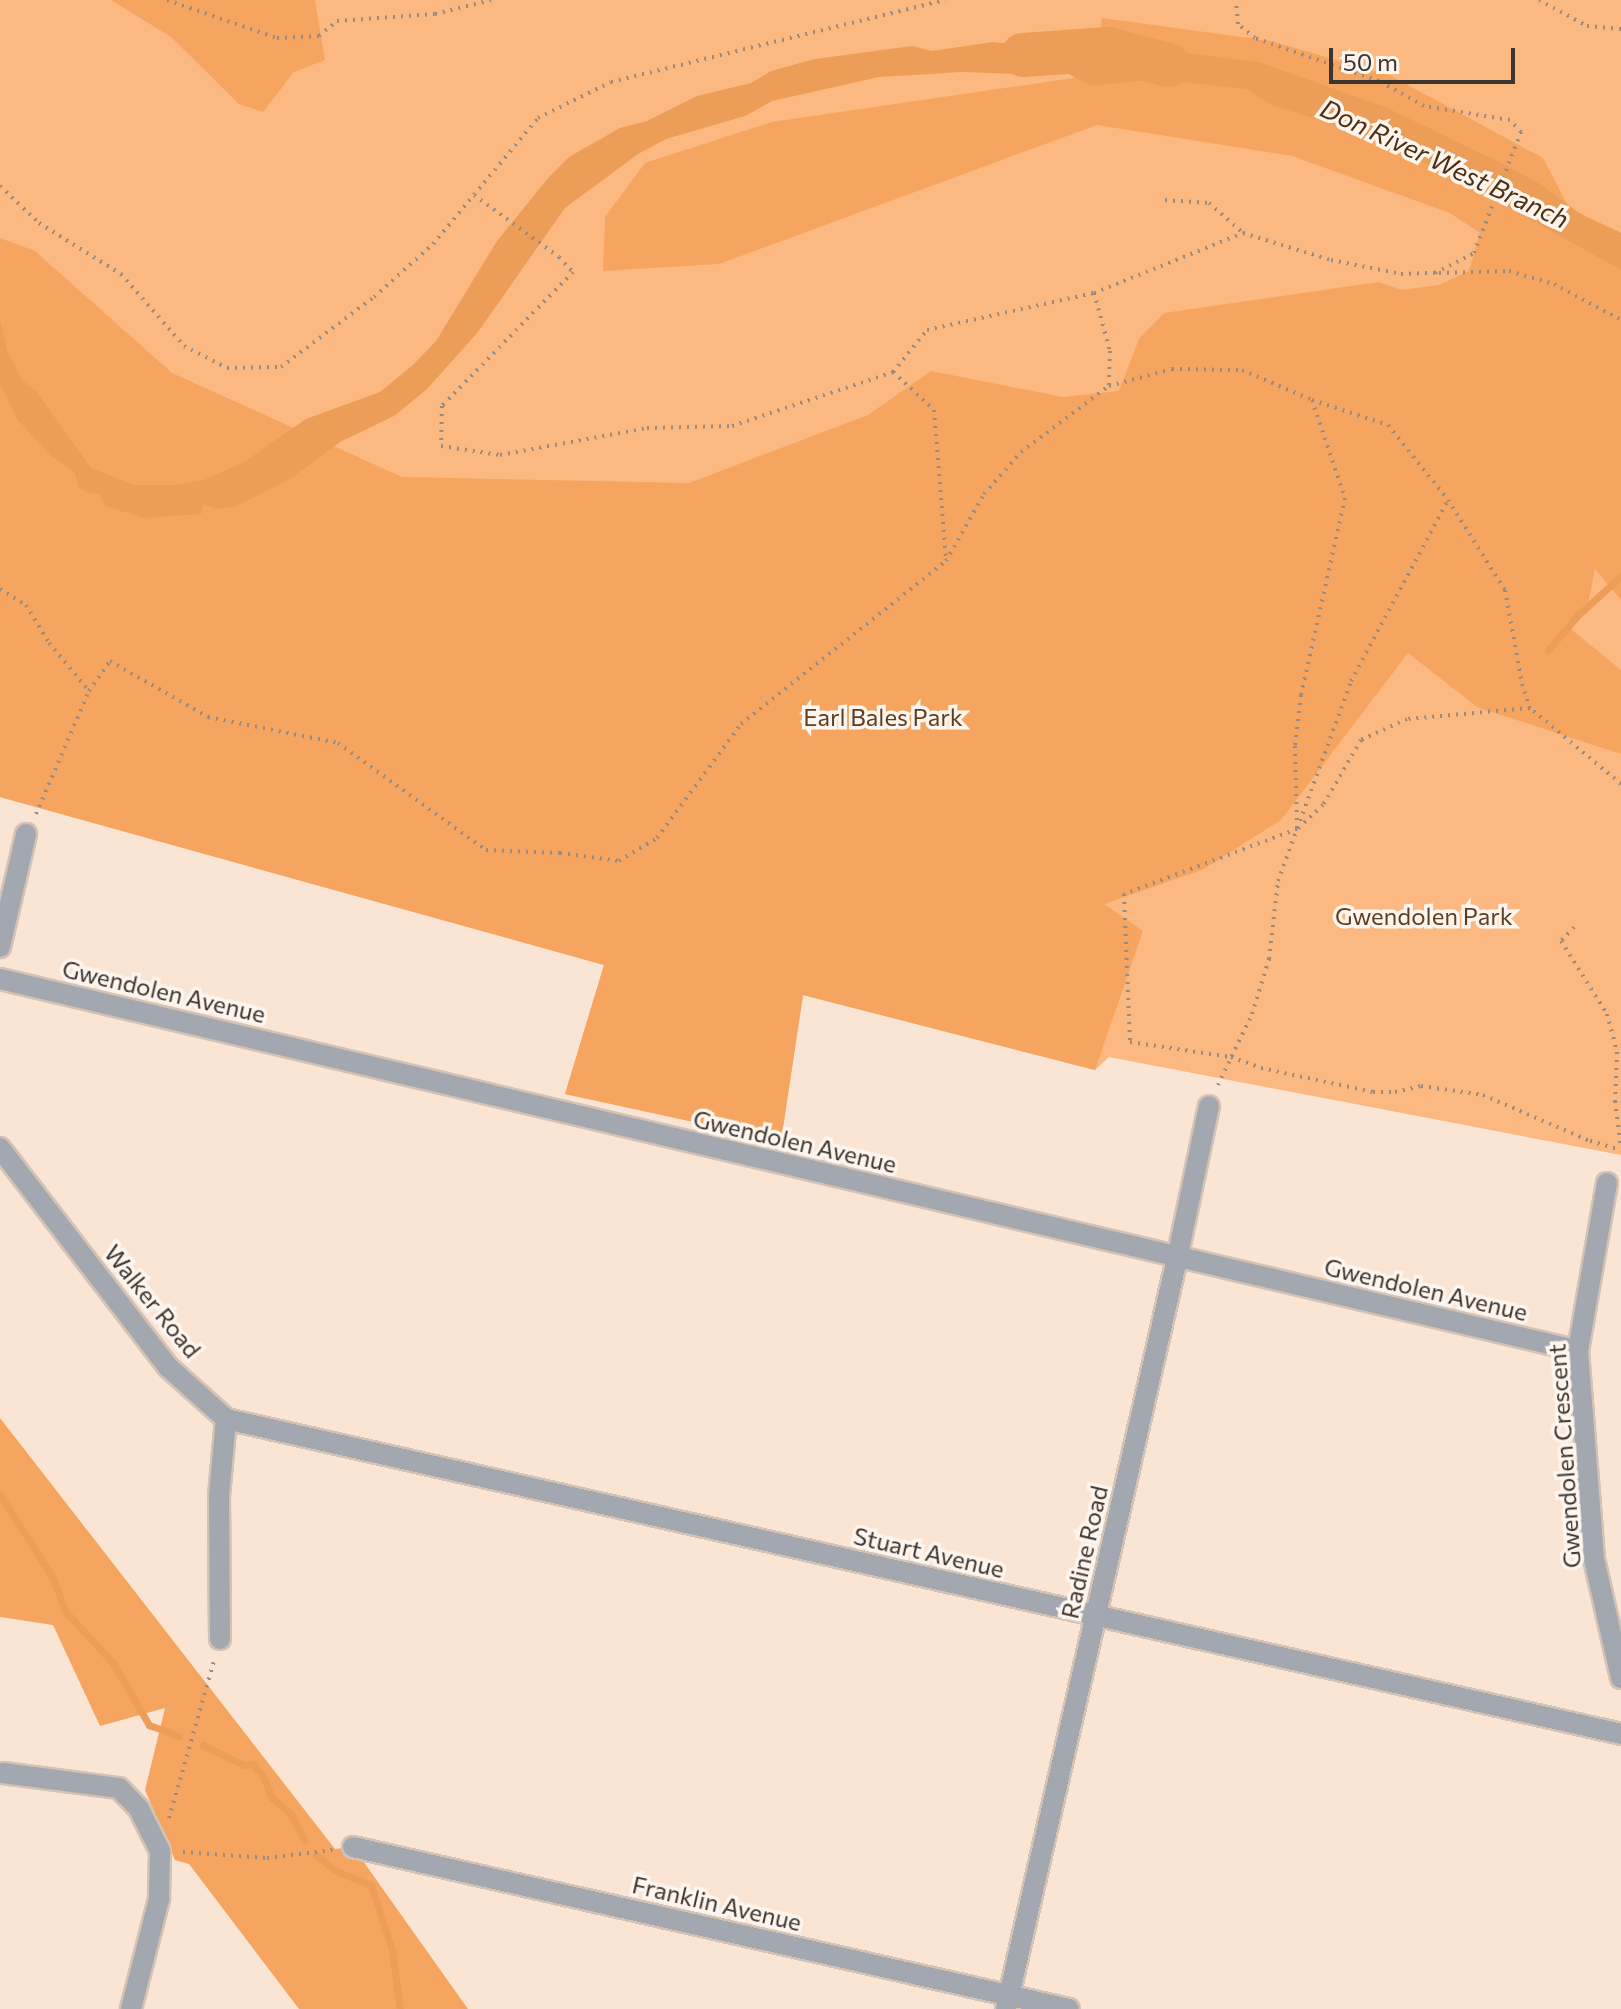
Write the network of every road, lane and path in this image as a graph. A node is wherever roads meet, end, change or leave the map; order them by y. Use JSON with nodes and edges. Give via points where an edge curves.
{"nodes":[{"id":1,"x":167,"y":0,"type":"edge"},
{"id":2,"x":491,"y":0,"type":"edge"},
{"id":3,"x":945,"y":0,"type":"edge"},
{"id":4,"x":1236,"y":0,"type":"edge"},
{"id":5,"x":1539,"y":0,"type":"edge"},
{"id":6,"x":1621,"y":29,"type":"edge"},
{"id":7,"x":0,"y":186,"type":"edge"},
{"id":8,"x":474,"y":195,"type":"junction"},
{"id":9,"x":1165,"y":200,"type":"dead end"},
{"id":10,"x":1243,"y":233,"type":"junction"},
{"id":11,"x":1435,"y":273,"type":"junction"},
{"id":12,"x":1094,"y":293,"type":"junction"},
{"id":13,"x":1621,"y":320,"type":"edge"},
{"id":14,"x":893,"y":372,"type":"junction"},
{"id":15,"x":1109,"y":386,"type":"junction"},
{"id":16,"x":1312,"y":400,"type":"junction"},
{"id":17,"x":1448,"y":500,"type":"junction"},
{"id":18,"x":946,"y":561,"type":"junction"},
{"id":19,"x":0,"y":589,"type":"edge"},
{"id":20,"x":89,"y":691,"type":"junction"},
{"id":21,"x":1530,"y":708,"type":"junction"},
{"id":22,"x":1621,"y":784,"type":"edge"},
{"id":23,"x":1297,"y":829,"type":"junction"},
{"id":24,"x":26,"y":834,"type":"joint"},
{"id":25,"x":1574,"y":927,"type":"dead end"},
{"id":26,"x":0,"y":947,"type":"edge"},
{"id":27,"x":0,"y":979,"type":"edge"},
{"id":28,"x":1231,"y":1057,"type":"junction"},
{"id":29,"x":1621,"y":1095,"type":"edge"},
{"id":30,"x":1615,"y":1101,"type":"junction"},
{"id":31,"x":1209,"y":1106,"type":"joint"},
{"id":32,"x":0,"y":1148,"type":"edge"},
{"id":33,"x":1621,"y":1149,"type":"edge"},
{"id":34,"x":1607,"y":1183,"type":"dead end"},
{"id":35,"x":1177,"y":1259,"type":"junction"},
{"id":36,"x":1578,"y":1351,"type":"junction"},
{"id":37,"x":226,"y":1419,"type":"junction"},
{"id":38,"x":1097,"y":1617,"type":"junction"},
{"id":39,"x":220,"y":1639,"type":"joint"},
{"id":40,"x":1621,"y":1678,"type":"edge"},
{"id":41,"x":1621,"y":1734,"type":"edge"},
{"id":42,"x":3,"y":1773,"type":"dead end"},
{"id":43,"x":353,"y":1847,"type":"joint"},
{"id":44,"x":160,"y":1851,"type":"junction"},
{"id":45,"x":1008,"y":2002,"type":"edge"},
{"id":46,"x":131,"y":2009,"type":"edge"},
{"id":47,"x":1069,"y":2009,"type":"edge"}],
"edges":[{"from":1,"to":2,"type":"path","via":[[277,38],[319,36],[337,21],[435,14]]},
{"from":3,"to":8,"type":"path","via":[[611,82],[538,118]]},
{"from":4,"to":11,"type":"path","via":[[1238,24],[1255,38],[1379,81],[1424,106],[1510,120],[1521,132],[1474,253]]},
{"from":5,"to":6,"type":"path","via":[[1587,26]]},
{"from":7,"to":8,"type":"path","via":[[39,223],[121,274],[184,346],[227,368],[281,367],[374,297],[433,244]]},
{"from":8,"to":14,"type":"path","via":[[573,272],[442,406],[441,446],[500,455],[647,428],[732,426]]},
{"from":9,"to":10,"type":"path","via":[[1209,203]]},
{"from":10,"to":11,"type":"path","via":[[1331,260],[1401,274]]},
{"from":10,"to":12,"type":"path"},
{"from":11,"to":13,"type":"path","via":[[1509,271],[1554,284]]},
{"from":12,"to":14,"type":"path","via":[[927,330]]},
{"from":12,"to":15,"type":"path","via":[[1110,351]]},
{"from":14,"to":18,"type":"path","via":[[934,410]]},
{"from":15,"to":16,"type":"path","via":[[1172,369],[1242,370]]},
{"from":15,"to":18,"type":"path","via":[[1021,452],[984,494]]},
{"from":16,"to":17,"type":"path","via":[[1388,425]]},
{"from":16,"to":23,"type":"path","via":[[1345,498],[1301,695],[1295,746]]},
{"from":17,"to":21,"type":"path","via":[[1505,590]]},
{"from":17,"to":23,"type":"path","via":[[1351,681]]},
{"from":18,"to":20,"type":"path","via":[[741,724],[657,838],[619,861],[486,850],[338,743],[208,717],[110,661]]},
{"from":19,"to":20,"type":"path","via":[[26,605]]},
{"from":20,"to":24,"type":"path"},
{"from":21,"to":22,"type":"path"},
{"from":21,"to":23,"type":"path","via":[[1407,719],[1361,740],[1323,805]]},
{"from":23,"to":28,"type":"path","via":[[1278,881],[1269,959],[1252,1014]]},
{"from":23,"to":28,"type":"path","via":[[1124,894],[1130,1042]]},
{"from":24,"to":26,"type":"street"},
{"from":25,"to":30,"type":"path","via":[[1561,941],[1607,1014],[1617,1052]]},
{"from":27,"to":35,"type":"street","name":"Gwendolen Avenue"},
{"from":28,"to":31,"type":"path"},
{"from":28,"to":33,"type":"path","via":[[1373,1092],[1421,1086],[1483,1095]]},
{"from":29,"to":30,"type":"path"},
{"from":30,"to":33,"type":"path"},
{"from":31,"to":35,"type":"street","name":"Radine Road"},
{"from":32,"to":37,"type":"street","name":"Walker Road","via":[[167,1366]]},
{"from":34,"to":36,"type":"street","name":"Gwendolen Crescent"},
{"from":35,"to":36,"type":"street","name":"Gwendolen Avenue"},
{"from":35,"to":38,"type":"street","name":"Radine Road"},
{"from":36,"to":40,"type":"street","name":"Gwendolen Crescent","via":[[1594,1559]]},
{"from":37,"to":38,"type":"street","name":"Stuart Avenue"},
{"from":37,"to":39,"type":"street","via":[[219,1496]]},
{"from":38,"to":41,"type":"street","name":"Stuart Avenue"},
{"from":38,"to":45,"type":"street","name":"Radine Road"},
{"from":39,"to":44,"type":"path"},
{"from":42,"to":44,"type":"street","via":[[119,1788],[139,1809]]},
{"from":43,"to":44,"type":"path","via":[[267,1858]]},
{"from":43,"to":45,"type":"street","name":"Franklin Avenue"},
{"from":44,"to":46,"type":"street","via":[[159,1899]]},
{"from":45,"to":47,"type":"street","name":"Franklin Avenue"}]}
